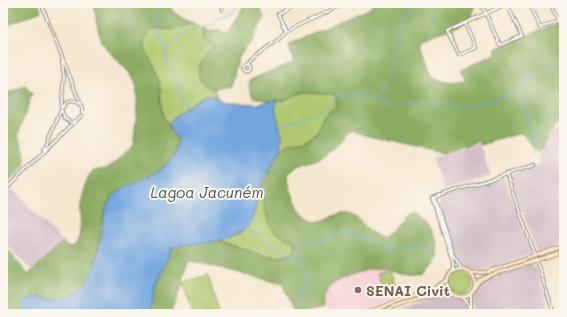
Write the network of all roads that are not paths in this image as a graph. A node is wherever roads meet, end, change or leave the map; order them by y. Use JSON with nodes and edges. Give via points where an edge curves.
{"nodes":[{"id":1,"x":40,"y":3,"type":"edge"},
{"id":2,"x":221,"y":3,"type":"edge"},
{"id":3,"x":300,"y":3,"type":"edge"},
{"id":4,"x":347,"y":3,"type":"edge"},
{"id":5,"x":481,"y":3,"type":"edge"},
{"id":6,"x":508,"y":3,"type":"edge"},
{"id":7,"x":528,"y":3,"type":"edge"},
{"id":8,"x":550,"y":3,"type":"edge"},
{"id":9,"x":222,"y":10,"type":"dead end"},
{"id":10,"x":486,"y":14,"type":"junction"},
{"id":11,"x":465,"y":23,"type":"junction"},
{"id":12,"x":286,"y":32,"type":"junction"},
{"id":13,"x":61,"y":57,"type":"junction"},
{"id":14,"x":247,"y":64,"type":"dead end"},
{"id":15,"x":80,"y":105,"type":"junction"},
{"id":16,"x":62,"y":110,"type":"junction"},
{"id":17,"x":77,"y":120,"type":"junction"},
{"id":18,"x":39,"y":156,"type":"junction"},
{"id":19,"x":535,"y":165,"type":"dead end"},
{"id":20,"x":506,"y":174,"type":"junction"},
{"id":21,"x":3,"y":192,"type":"edge"},
{"id":22,"x":433,"y":197,"type":"junction"},
{"id":23,"x":564,"y":246,"type":"edge"},
{"id":24,"x":564,"y":250,"type":"edge"},
{"id":25,"x":535,"y":257,"type":"junction"},
{"id":26,"x":466,"y":270,"type":"junction"},
{"id":27,"x":453,"y":272,"type":"junction"},
{"id":28,"x":470,"y":273,"type":"junction"},
{"id":29,"x":448,"y":279,"type":"junction"},
{"id":30,"x":474,"y":288,"type":"junction"},
{"id":31,"x":471,"y":292,"type":"junction"},
{"id":32,"x":453,"y":294,"type":"junction"},
{"id":33,"x":462,"y":297,"type":"junction"},
{"id":34,"x":471,"y":311,"type":"junction"},
{"id":35,"x":362,"y":314,"type":"edge"},
{"id":36,"x":375,"y":314,"type":"edge"},
{"id":37,"x":472,"y":314,"type":"edge"},
{"id":38,"x":554,"y":314,"type":"edge"}],
"edges":[{"from":1,"to":13,"type":"street"},
{"from":2,"to":9,"type":"street"},
{"from":3,"to":12,"type":"street","via":[[278,14]]},
{"from":4,"to":12,"type":"street"},
{"from":5,"to":10,"type":"street"},
{"from":6,"to":10,"type":"street"},
{"from":6,"to":10,"type":"street","via":[[522,36],[500,45]]},
{"from":7,"to":8,"type":"street","via":[[540,28],[558,20]]},
{"from":10,"to":11,"type":"street"},
{"from":11,"to":11,"type":"street","via":[[476,48],[459,55],[447,31]]},
{"from":12,"to":14,"type":"street"},
{"from":13,"to":15,"type":"street"},
{"from":13,"to":16,"type":"street","via":[[64,77]]},
{"from":15,"to":16,"type":"street","via":[[70,101],[64,104]]},
{"from":15,"to":17,"type":"street","via":[[82,111]]},
{"from":16,"to":17,"type":"street","via":[[67,121]]},
{"from":16,"to":18,"type":"street","via":[[48,145]]},
{"from":17,"to":18,"type":"street"},
{"from":18,"to":21,"type":"street"},
{"from":19,"to":20,"type":"street"},
{"from":20,"to":22,"type":"street"},
{"from":20,"to":25,"type":"street"},
{"from":22,"to":26,"type":"street","via":[[453,255],[461,268]]},
{"from":22,"to":27,"type":"street","via":[[453,262]]},
{"from":23,"to":25,"type":"main road"},
{"from":24,"to":25,"type":"main road"},
{"from":25,"to":28,"type":"main road","via":[[488,272]]},
{"from":25,"to":30,"type":"main road","via":[[480,280]]},
{"from":25,"to":38,"type":"street"},
{"from":26,"to":27,"type":"main road"},
{"from":26,"to":28,"type":"main road"},
{"from":27,"to":29,"type":"main road"},
{"from":28,"to":30,"type":"main road","via":[[474,280]]},
{"from":29,"to":32,"type":"main road","via":[[448,288]]},
{"from":29,"to":35,"type":"main road","via":[[432,290]]},
{"from":30,"to":31,"type":"main road"},
{"from":31,"to":33,"type":"main road"},
{"from":31,"to":34,"type":"street"},
{"from":32,"to":33,"type":"main road"},
{"from":32,"to":36,"type":"main road","via":[[423,298]]},
{"from":33,"to":34,"type":"street"},
{"from":34,"to":37,"type":"street"}]}
